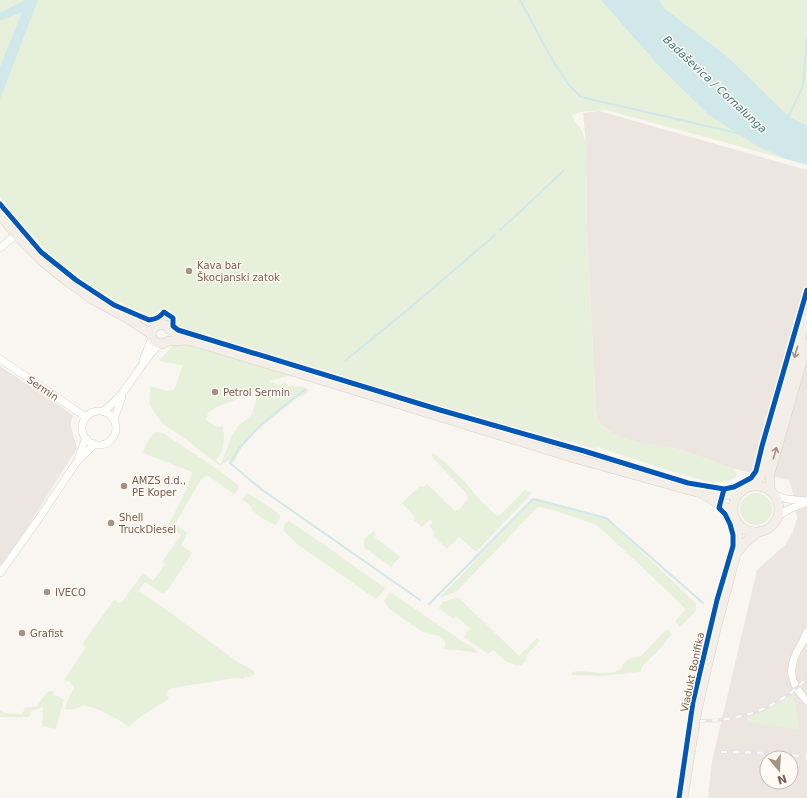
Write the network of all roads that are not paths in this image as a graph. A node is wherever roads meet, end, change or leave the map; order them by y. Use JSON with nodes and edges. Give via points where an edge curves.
{"nodes":[{"id":1,"x":0,"y":215,"type":"edge"},
{"id":2,"x":16,"y":235,"type":"junction"},
{"id":3,"x":0,"y":248,"type":"edge"},
{"id":4,"x":807,"y":315,"type":"edge"},
{"id":5,"x":128,"y":318,"type":"junction"},
{"id":6,"x":156,"y":326,"type":"junction"},
{"id":7,"x":169,"y":330,"type":"junction"},
{"id":8,"x":152,"y":336,"type":"junction"},
{"id":9,"x":188,"y":340,"type":"junction"},
{"id":10,"x":164,"y":342,"type":"junction"},
{"id":11,"x":807,"y":344,"type":"edge"},
{"id":12,"x":0,"y":359,"type":"edge"},
{"id":13,"x":138,"y":371,"type":"junction"},
{"id":14,"x":124,"y":392,"type":"junction"},
{"id":15,"x":103,"y":411,"type":"junction"},
{"id":16,"x":86,"y":417,"type":"junction"},
{"id":17,"x":114,"y":419,"type":"junction"},
{"id":18,"x":86,"y":438,"type":"junction"},
{"id":19,"x":95,"y":444,"type":"junction"},
{"id":20,"x":78,"y":460,"type":"junction"},
{"id":21,"x":745,"y":489,"type":"junction"},
{"id":22,"x":700,"y":493,"type":"junction"},
{"id":23,"x":772,"y":493,"type":"junction"},
{"id":24,"x":807,"y":502,"type":"edge"},
{"id":25,"x":732,"y":511,"type":"junction"},
{"id":26,"x":777,"y":518,"type":"junction"},
{"id":27,"x":737,"y":523,"type":"junction"},
{"id":28,"x":758,"y":532,"type":"junction"},
{"id":29,"x":736,"y":554,"type":"junction"},
{"id":30,"x":0,"y":573,"type":"edge"},
{"id":31,"x":807,"y":632,"type":"edge"},
{"id":32,"x":804,"y":640,"type":"edge"},
{"id":33,"x":807,"y":701,"type":"edge"},
{"id":34,"x":683,"y":798,"type":"edge"}],
"edges":[{"from":1,"to":2,"type":"main road"},
{"from":2,"to":3,"type":"street"},
{"from":2,"to":5,"type":"main road","via":[[41,260],[92,300]]},
{"from":4,"to":21,"type":"main road","one_way":true,"via":[[760,477]]},
{"from":5,"to":6,"type":"main road"},
{"from":5,"to":8,"type":"main road"},
{"from":6,"to":7,"type":"main road","via":[[162,324]]},
{"from":6,"to":8,"type":"main road","via":[[152,329]]},
{"from":7,"to":9,"type":"main road"},
{"from":7,"to":10,"type":"main road","via":[[170,336]]},
{"from":8,"to":10,"type":"main road","via":[[156,342]]},
{"from":8,"to":13,"type":"street"},
{"from":9,"to":10,"type":"main road"},
{"from":9,"to":22,"type":"main road","via":[[574,458]]},
{"from":10,"to":13,"type":"street"},
{"from":23,"to":11,"type":"main road","one_way":true,"via":[[770,473]]},
{"from":12,"to":16,"type":"street","name":"Sermin"},
{"from":13,"to":14,"type":"street"},
{"from":14,"to":15,"type":"street"},
{"from":14,"to":17,"type":"street"},
{"from":15,"to":16,"type":"street","via":[[94,412]]},
{"from":15,"to":17,"type":"street"},
{"from":16,"to":18,"type":"street","via":[[82,428]]},
{"from":17,"to":19,"type":"street","via":[[116,431],[112,438],[106,443]]},
{"from":18,"to":19,"type":"street"},
{"from":18,"to":20,"type":"street"},
{"from":19,"to":20,"type":"street"},
{"from":20,"to":30,"type":"street"},
{"from":21,"to":22,"type":"main road","via":[[722,495]]},
{"from":21,"to":23,"type":"main road","via":[[760,486]]},
{"from":21,"to":25,"type":"main road","via":[[734,500]]},
{"from":22,"to":25,"type":"main road"},
{"from":23,"to":24,"type":"street","via":[[787,500]]},
{"from":23,"to":26,"type":"main road","via":[[779,508]]},
{"from":24,"to":26,"type":"street","via":[[786,510]]},
{"from":25,"to":27,"type":"main road"},
{"from":26,"to":28,"type":"main road","via":[[767,529]]},
{"from":27,"to":28,"type":"main road","via":[[746,530]]},
{"from":27,"to":29,"type":"main road"},
{"from":28,"to":29,"type":"main road"},
{"from":29,"to":34,"type":"main road","via":[[703,683]]},
{"from":31,"to":32,"type":"street"},
{"from":32,"to":33,"type":"street","via":[[791,666],[794,684]]}]}
